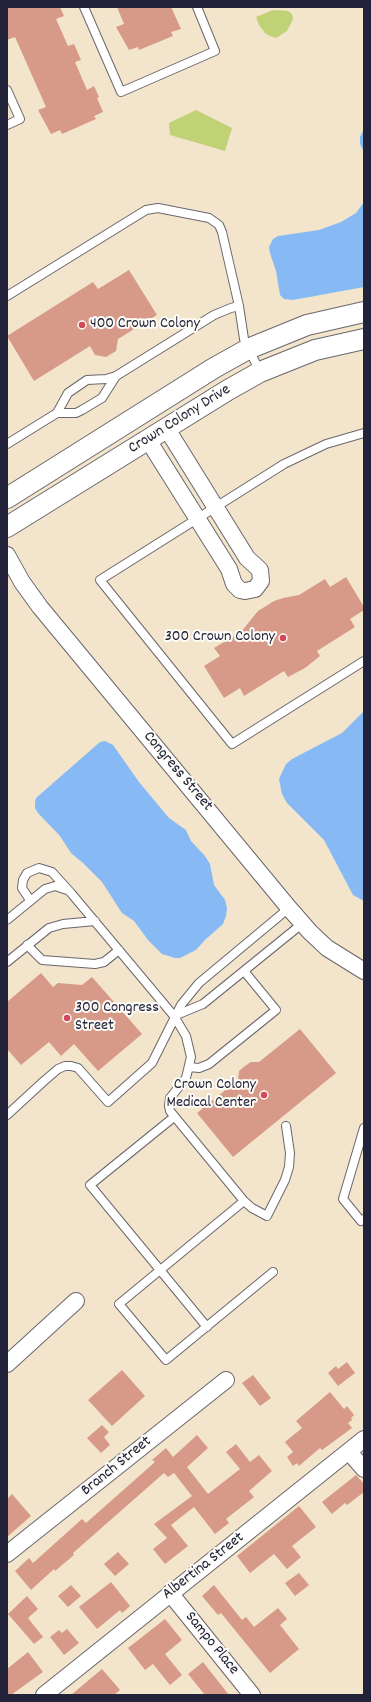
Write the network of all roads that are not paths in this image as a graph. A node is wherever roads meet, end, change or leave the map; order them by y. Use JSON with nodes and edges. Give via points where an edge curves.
{"nodes":[{"id":1,"x":84,"y":7,"type":"edge"},
{"id":2,"x":197,"y":7,"type":"edge"},
{"id":3,"x":7,"y":90,"type":"edge"},
{"id":4,"x":7,"y":125,"type":"edge"},
{"id":5,"x":7,"y":296,"type":"edge"},
{"id":6,"x":239,"y":306,"type":"junction"},
{"id":7,"x":364,"y":312,"type":"edge"},
{"id":8,"x":364,"y":339,"type":"edge"},
{"id":9,"x":248,"y":348,"type":"junction"},
{"id":10,"x":260,"y":372,"type":"junction"},
{"id":11,"x":116,"y":376,"type":"junction"},
{"id":12,"x":57,"y":413,"type":"junction"},
{"id":13,"x":166,"y":429,"type":"junction"},
{"id":14,"x":364,"y":433,"type":"edge"},
{"id":15,"x":148,"y":440,"type":"junction"},
{"id":16,"x":7,"y":444,"type":"edge"},
{"id":17,"x":7,"y":498,"type":"edge"},
{"id":18,"x":216,"y":507,"type":"junction"},
{"id":19,"x":197,"y":518,"type":"junction"},
{"id":20,"x":7,"y":527,"type":"edge"},
{"id":21,"x":7,"y":556,"type":"edge"},
{"id":22,"x":256,"y":565,"type":"junction"},
{"id":23,"x":233,"y":580,"type":"junction"},
{"id":24,"x":364,"y":661,"type":"edge"},
{"id":25,"x":71,"y":892,"type":"junction"},
{"id":26,"x":30,"y":900,"type":"junction"},
{"id":27,"x":289,"y":908,"type":"junction"},
{"id":28,"x":7,"y":920,"type":"edge"},
{"id":29,"x":95,"y":921,"type":"junction"},
{"id":30,"x":302,"y":923,"type":"junction"},
{"id":31,"x":27,"y":945,"type":"junction"},
{"id":32,"x":119,"y":950,"type":"junction"},
{"id":33,"x":7,"y":962,"type":"edge"},
{"id":34,"x":244,"y":971,"type":"junction"},
{"id":35,"x":364,"y":971,"type":"edge"},
{"id":36,"x":174,"y":1016,"type":"junction"},
{"id":37,"x":189,"y":1067,"type":"junction"},
{"id":38,"x":7,"y":1115,"type":"edge"},
{"id":39,"x":174,"y":1116,"type":"junction"},
{"id":40,"x":286,"y":1126,"type":"dead end"},
{"id":41,"x":364,"y":1128,"type":"edge"},
{"id":42,"x":244,"y":1201,"type":"junction"},
{"id":43,"x":364,"y":1218,"type":"edge"},
{"id":44,"x":160,"y":1270,"type":"junction"},
{"id":45,"x":273,"y":1272,"type":"dead end"},
{"id":46,"x":76,"y":1301,"type":"dead end"},
{"id":47,"x":207,"y":1327,"type":"junction"},
{"id":48,"x":7,"y":1364,"type":"edge"},
{"id":49,"x":226,"y":1380,"type":"dead end"},
{"id":50,"x":364,"y":1439,"type":"edge"},
{"id":51,"x":349,"y":1452,"type":"junction"},
{"id":52,"x":364,"y":1470,"type":"edge"},
{"id":53,"x":7,"y":1554,"type":"edge"},
{"id":54,"x":170,"y":1593,"type":"junction"},
{"id":55,"x":44,"y":1695,"type":"edge"},
{"id":56,"x":252,"y":1695,"type":"edge"}],
"edges":[{"from":1,"to":2,"type":"lane","via":[[121,92],[215,51]]},
{"from":3,"to":4,"type":"lane","via":[[20,119]]},
{"from":5,"to":6,"type":"lane","via":[[146,210],[158,208],[209,218],[219,225]]},
{"from":6,"to":9,"type":"lane","via":[[243,336]]},
{"from":6,"to":11,"type":"lane","via":[[220,311]]},
{"from":7,"to":9,"type":"street","name":"Crown Colony Drive","via":[[307,325]]},
{"from":8,"to":10,"type":"street","name":"Crown Colony Drive","via":[[315,350]]},
{"from":9,"to":10,"type":"lane"},
{"from":9,"to":17,"type":"street","name":"Crown Colony Drive"},
{"from":10,"to":13,"type":"street","name":"Crown Colony Drive"},
{"from":11,"to":12,"type":"lane","via":[[99,400],[79,412]]},
{"from":11,"to":12,"type":"lane","via":[[87,380],[68,393]]},
{"from":12,"to":16,"type":"lane"},
{"from":13,"to":15,"type":"street","name":"Crown Colony Drive"},
{"from":13,"to":18,"type":"street"},
{"from":14,"to":18,"type":"lane","via":[[335,441],[301,455]]},
{"from":15,"to":19,"type":"street"},
{"from":15,"to":20,"type":"street","name":"Crown Colony Drive"},
{"from":18,"to":19,"type":"lane"},
{"from":18,"to":22,"type":"street","via":[[248,558]]},
{"from":19,"to":23,"type":"street","via":[[229,569]]},
{"from":19,"to":24,"type":"lane","via":[[100,580],[232,744]]},
{"from":21,"to":27,"type":"street","name":"Congress Street","via":[[40,607]]},
{"from":22,"to":23,"type":"street","via":[[246,562],[239,565],[233,572]]},
{"from":22,"to":23,"type":"street","via":[[262,578],[255,589],[248,592],[240,590]]},
{"from":25,"to":26,"type":"lane","via":[[62,887],[51,886]]},
{"from":25,"to":26,"type":"lane","via":[[52,872],[39,868],[29,871],[23,880],[22,888]]},
{"from":25,"to":29,"type":"lane"},
{"from":26,"to":28,"type":"lane"},
{"from":27,"to":30,"type":"street","name":"Congress Street"},
{"from":27,"to":36,"type":"lane","via":[[199,983]]},
{"from":29,"to":31,"type":"lane","via":[[54,926]]},
{"from":29,"to":32,"type":"lane"},
{"from":30,"to":34,"type":"lane"},
{"from":30,"to":35,"type":"street","name":"Congress Street","via":[[327,948]]},
{"from":31,"to":32,"type":"lane","via":[[42,960],[95,964],[104,962]]},
{"from":31,"to":33,"type":"lane"},
{"from":32,"to":36,"type":"lane"},
{"from":34,"to":36,"type":"lane","via":[[203,1004]]},
{"from":34,"to":37,"type":"lane","via":[[276,1010],[209,1064],[199,1068]]},
{"from":36,"to":37,"type":"lane","via":[[190,1048]]},
{"from":36,"to":38,"type":"lane","via":[[152,1063],[108,1102],[80,1070],[67,1066],[58,1069]]},
{"from":37,"to":39,"type":"lane","via":[[184,1080],[170,1098],[169,1108]]},
{"from":39,"to":42,"type":"lane"},
{"from":39,"to":44,"type":"lane","via":[[90,1185]]},
{"from":40,"to":42,"type":"lane","via":[[289,1166],[267,1216]]},
{"from":41,"to":43,"type":"lane","via":[[343,1199],[361,1222]]},
{"from":42,"to":44,"type":"lane"},
{"from":44,"to":47,"type":"lane"},
{"from":44,"to":47,"type":"lane","via":[[119,1304],[161,1355],[166,1360]]},
{"from":45,"to":47,"type":"lane"},
{"from":46,"to":48,"type":"street"},
{"from":49,"to":53,"type":"street","name":"Branch Street"},
{"from":50,"to":51,"type":"street","name":"Albertina Street"},
{"from":51,"to":52,"type":"street"},
{"from":51,"to":54,"type":"street","name":"Albertina Street"},
{"from":54,"to":55,"type":"street","name":"Albertina Street"},
{"from":54,"to":56,"type":"street","name":"Sampo Place"}]}
